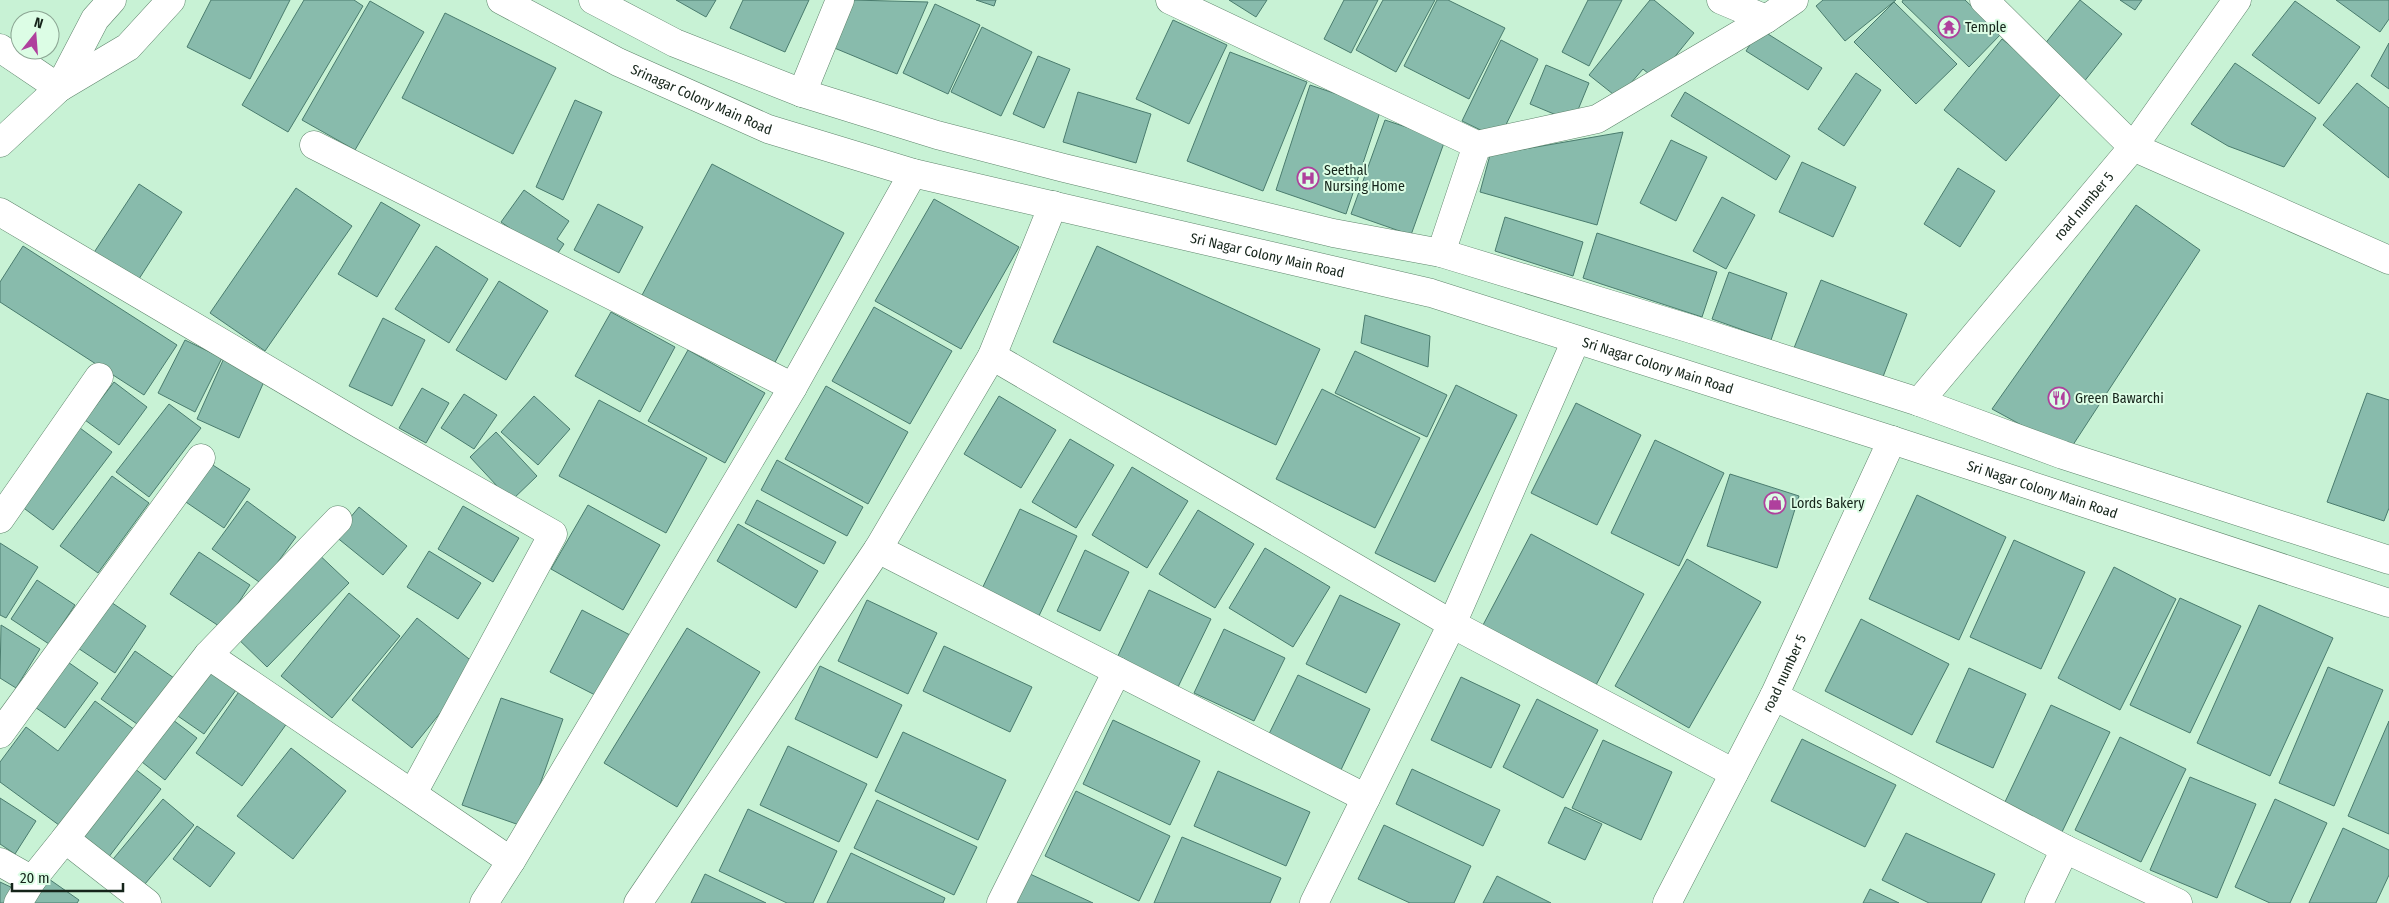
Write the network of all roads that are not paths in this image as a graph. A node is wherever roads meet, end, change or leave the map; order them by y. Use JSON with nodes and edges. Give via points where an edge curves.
{"nodes":[{"id":1,"x":112,"y":0,"type":"edge"},
{"id":2,"x":171,"y":0,"type":"edge"},
{"id":3,"x":501,"y":0,"type":"edge"},
{"id":4,"x":593,"y":0,"type":"edge"},
{"id":5,"x":840,"y":0,"type":"edge"},
{"id":6,"x":1170,"y":0,"type":"edge"},
{"id":7,"x":1722,"y":0,"type":"edge"},
{"id":8,"x":1794,"y":0,"type":"edge"},
{"id":9,"x":1984,"y":0,"type":"edge"},
{"id":10,"x":2237,"y":0,"type":"edge"},
{"id":11,"x":1766,"y":19,"type":"junction"},
{"id":12,"x":0,"y":48,"type":"edge"},
{"id":13,"x":59,"y":88,"type":"junction"},
{"id":14,"x":802,"y":93,"type":"junction"},
{"id":15,"x":0,"y":143,"type":"edge"},
{"id":16,"x":314,"y":145,"type":"dead end"},
{"id":17,"x":1477,"y":145,"type":"junction"},
{"id":18,"x":2133,"y":147,"type":"junction"},
{"id":19,"x":1064,"y":168,"type":"junction"},
{"id":20,"x":913,"y":173,"type":"junction"},
{"id":21,"x":1053,"y":205,"type":"junction"},
{"id":22,"x":0,"y":212,"type":"edge"},
{"id":23,"x":1441,"y":254,"type":"junction"},
{"id":24,"x":2389,"y":260,"type":"edge"},
{"id":25,"x":1576,"y":340,"type":"junction"},
{"id":26,"x":992,"y":356,"type":"junction"},
{"id":27,"x":99,"y":377,"type":"dead end"},
{"id":28,"x":793,"y":387,"type":"junction"},
{"id":29,"x":1919,"y":402,"type":"junction"},
{"id":30,"x":1892,"y":440,"type":"junction"},
{"id":31,"x":201,"y":458,"type":"dead end"},
{"id":32,"x":0,"y":519,"type":"edge"},
{"id":33,"x":338,"y":520,"type":"dead end"},
{"id":34,"x":2309,"y":534,"type":"junction"},
{"id":35,"x":878,"y":549,"type":"junction"},
{"id":36,"x":2389,"y":560,"type":"edge"},
{"id":37,"x":2296,"y":572,"type":"junction"},
{"id":38,"x":2389,"y":603,"type":"edge"},
{"id":39,"x":1452,"y":624,"type":"junction"},
{"id":40,"x":208,"y":655,"type":"junction"},
{"id":41,"x":1117,"y":671,"type":"junction"},
{"id":42,"x":1774,"y":696,"type":"junction"},
{"id":43,"x":0,"y":734,"type":"edge"},
{"id":44,"x":1734,"y":773,"type":"junction"},
{"id":45,"x":413,"y":793,"type":"junction"},
{"id":46,"x":1366,"y":798,"type":"junction"},
{"id":47,"x":65,"y":839,"type":"junction"},
{"id":48,"x":2065,"y":849,"type":"junction"},
{"id":49,"x":512,"y":861,"type":"junction"},
{"id":50,"x":0,"y":862,"type":"edge"},
{"id":51,"x":32,"y":880,"type":"junction"},
{"id":52,"x":18,"y":903,"type":"edge"},
{"id":53,"x":147,"y":903,"type":"edge"},
{"id":54,"x":484,"y":903,"type":"edge"},
{"id":55,"x":638,"y":903,"type":"edge"},
{"id":56,"x":1001,"y":903,"type":"edge"},
{"id":57,"x":1314,"y":903,"type":"edge"},
{"id":58,"x":1667,"y":903,"type":"edge"},
{"id":59,"x":2038,"y":903,"type":"edge"},
{"id":60,"x":2178,"y":903,"type":"edge"}],
"edges":[{"from":1,"to":13,"type":"street","via":[[95,19]]},
{"from":2,"to":13,"type":"street","via":[[128,47]]},
{"from":3,"to":20,"type":"street","name":"Srinagar Colony Main Road","via":[[618,62],[768,129]]},
{"from":4,"to":14,"type":"street","via":[[675,42]]},
{"from":5,"to":14,"type":"street"},
{"from":6,"to":17,"type":"street"},
{"from":7,"to":11,"type":"street"},
{"from":8,"to":11,"type":"street"},
{"from":9,"to":18,"type":"street"},
{"from":10,"to":18,"type":"street","name":"road number 5"},
{"from":11,"to":17,"type":"street","via":[[1597,119]]},
{"from":12,"to":13,"type":"street"},
{"from":13,"to":15,"type":"street"},
{"from":14,"to":19,"type":"street","via":[[937,135]]},
{"from":16,"to":28,"type":"street"},
{"from":17,"to":23,"type":"street"},
{"from":18,"to":24,"type":"street"},
{"from":18,"to":29,"type":"street","name":"road number 5"},
{"from":19,"to":21,"type":"street"},
{"from":19,"to":23,"type":"street","via":[[1333,233]]},
{"from":20,"to":21,"type":"street","name":"Sri Nagar Colony Main Road"},
{"from":20,"to":28,"type":"street"},
{"from":21,"to":25,"type":"street","name":"Sri Nagar Colony Main Road","via":[[1431,293]]},
{"from":21,"to":26,"type":"street"},
{"from":22,"to":45,"type":"street","via":[[553,534]]},
{"from":23,"to":29,"type":"street"},
{"from":25,"to":30,"type":"street","name":"Sri Nagar Colony Main Road"},
{"from":25,"to":39,"type":"street"},
{"from":26,"to":35,"type":"street"},
{"from":26,"to":39,"type":"street"},
{"from":27,"to":32,"type":"street"},
{"from":28,"to":49,"type":"street"},
{"from":29,"to":34,"type":"street","via":[[2063,455]]},
{"from":30,"to":37,"type":"street","name":"Sri Nagar Colony Main Road"},
{"from":30,"to":42,"type":"street","name":"road number 5"},
{"from":31,"to":43,"type":"street"},
{"from":33,"to":40,"type":"street"},
{"from":34,"to":36,"type":"street"},
{"from":34,"to":37,"type":"street"},
{"from":35,"to":41,"type":"street"},
{"from":35,"to":55,"type":"street"},
{"from":37,"to":38,"type":"street","name":"Sri Nagar Colony Main Road"},
{"from":39,"to":44,"type":"street"},
{"from":39,"to":46,"type":"street"},
{"from":40,"to":45,"type":"street"},
{"from":40,"to":47,"type":"street"},
{"from":41,"to":46,"type":"street"},
{"from":41,"to":56,"type":"street"},
{"from":42,"to":44,"type":"street","name":"road number 5"},
{"from":42,"to":48,"type":"street"},
{"from":44,"to":58,"type":"street","name":"road number 5"},
{"from":45,"to":49,"type":"street"},
{"from":46,"to":57,"type":"street"},
{"from":47,"to":51,"type":"street"},
{"from":47,"to":53,"type":"street"},
{"from":48,"to":59,"type":"street"},
{"from":48,"to":60,"type":"street"},
{"from":49,"to":54,"type":"street"},
{"from":50,"to":51,"type":"street"},
{"from":51,"to":52,"type":"street"}]}
